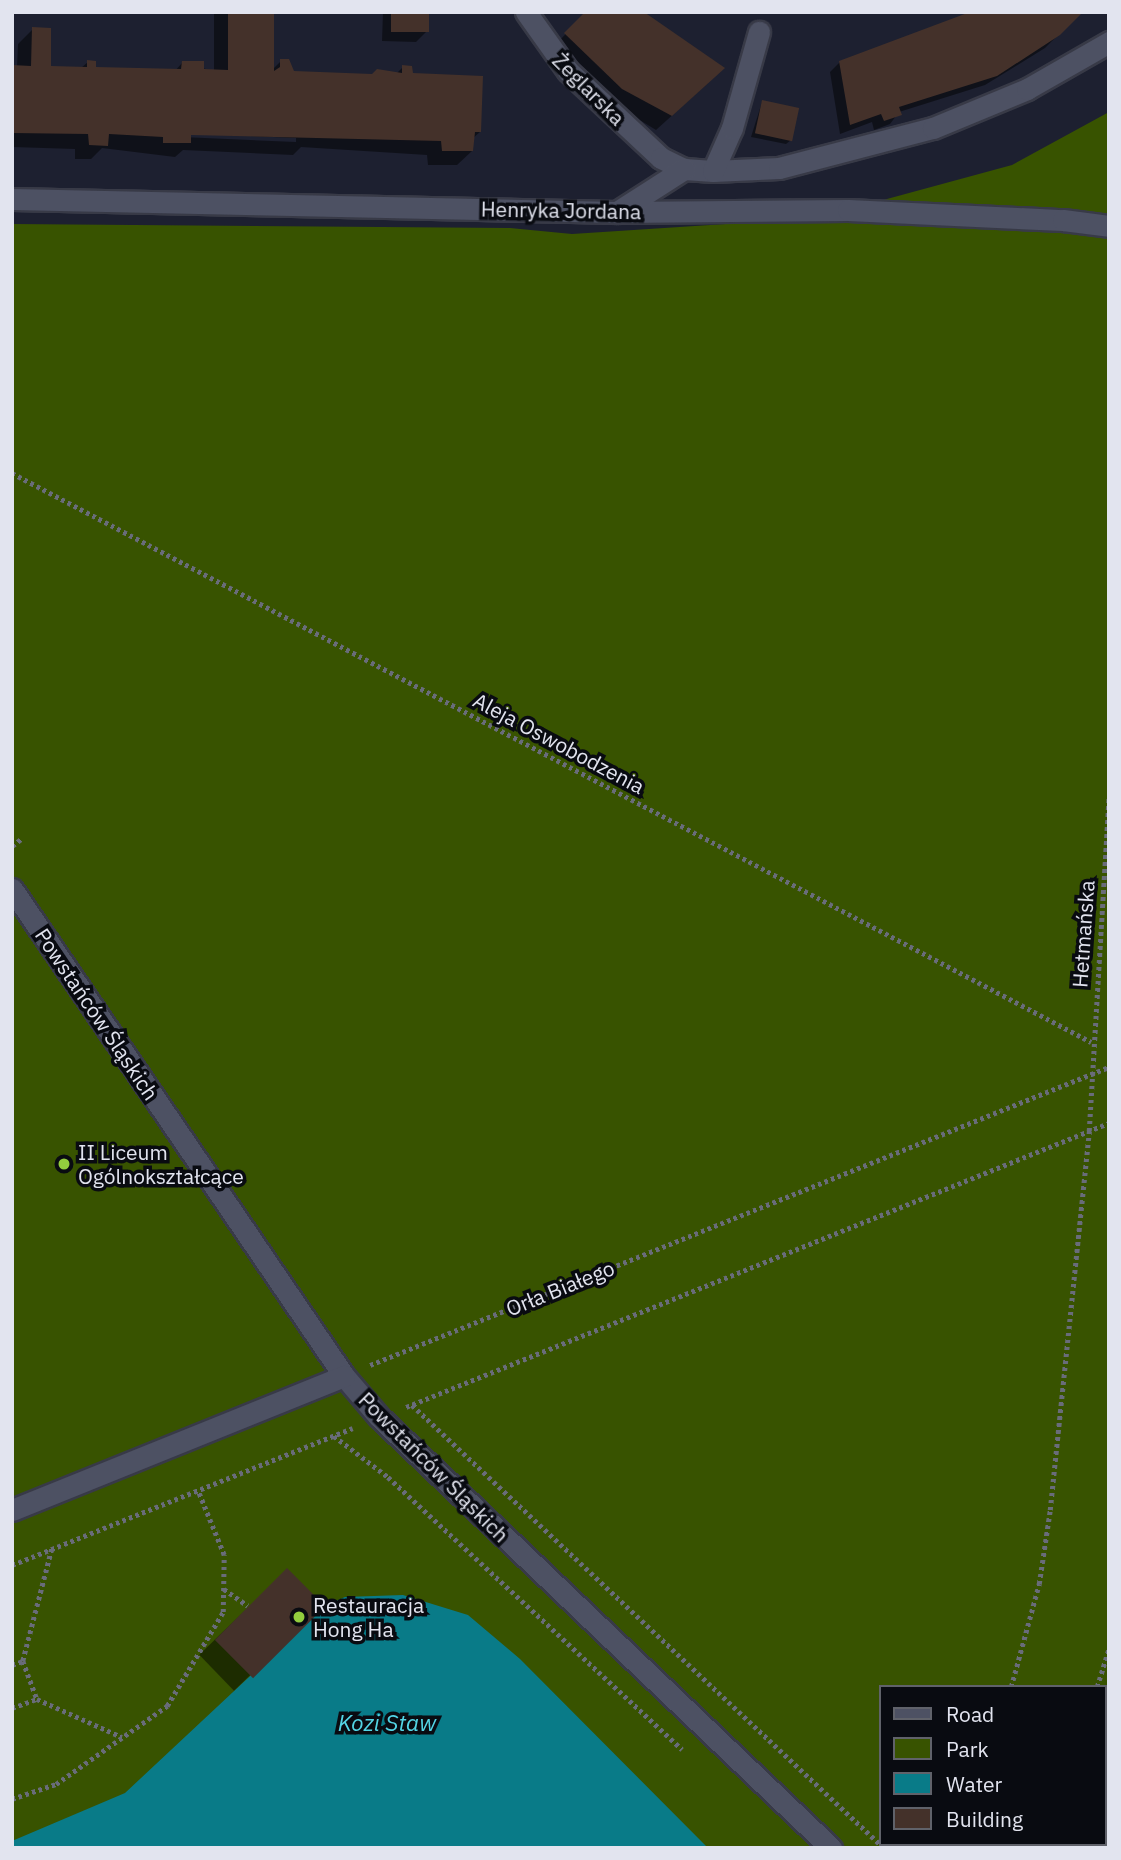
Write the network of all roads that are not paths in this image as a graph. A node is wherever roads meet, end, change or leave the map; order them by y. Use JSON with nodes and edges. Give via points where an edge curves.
{"nodes":[{"id":1,"x":526,"y":12,"type":"edge"},
{"id":2,"x":759,"y":32,"type":"dead end"},
{"id":3,"x":1109,"y":42,"type":"edge"},
{"id":4,"x":684,"y":169,"type":"junction"},
{"id":5,"x":713,"y":171,"type":"junction"},
{"id":6,"x":12,"y":200,"type":"edge"},
{"id":7,"x":617,"y":212,"type":"junction"},
{"id":8,"x":1109,"y":226,"type":"edge"},
{"id":9,"x":12,"y":889,"type":"edge"},
{"id":10,"x":344,"y":1376,"type":"junction"},
{"id":11,"x":12,"y":1510,"type":"edge"},
{"id":12,"x":831,"y":1848,"type":"edge"}],
"edges":[{"from":1,"to":4,"type":"street","name":"Żeglarska","via":[[568,71],[661,158]]},
{"from":2,"to":5,"type":"street","via":[[732,128]]},
{"from":3,"to":5,"type":"street","via":[[1027,89],[933,128],[779,168]]},
{"from":4,"to":5,"type":"street"},
{"from":4,"to":7,"type":"street"},
{"from":6,"to":7,"type":"street","name":"Henryka Jordana"},
{"from":7,"to":8,"type":"street","name":"Henryka Jordana","via":[[848,210]]},
{"from":9,"to":10,"type":"street","name":"Powstańców Śląskich"},
{"from":10,"to":11,"type":"street"},
{"from":10,"to":12,"type":"street","name":"Powstańców Śląskich","via":[[379,1417]]}]}
